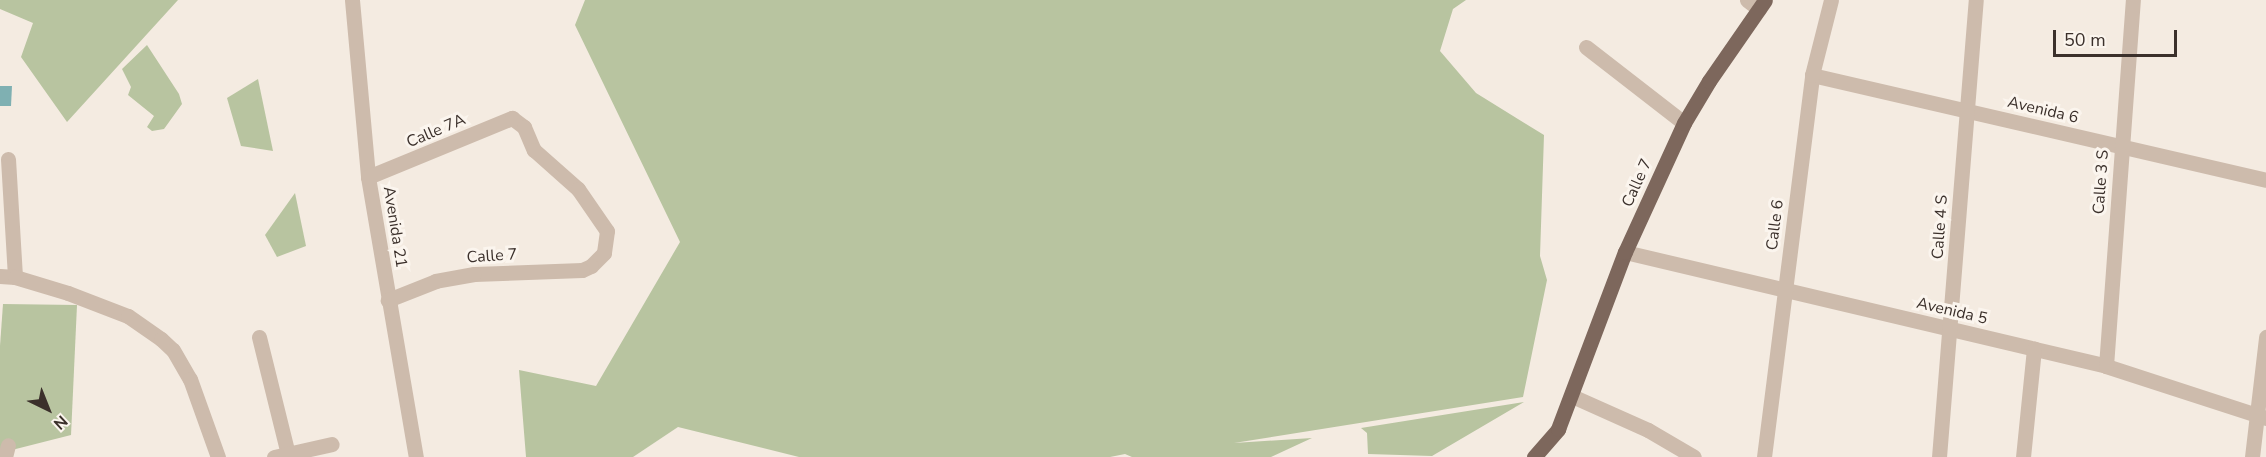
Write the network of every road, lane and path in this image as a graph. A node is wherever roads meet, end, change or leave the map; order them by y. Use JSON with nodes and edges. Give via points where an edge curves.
{"nodes":[{"id":1,"x":352,"y":0,"type":"edge"},
{"id":2,"x":1831,"y":0,"type":"edge"},
{"id":3,"x":1976,"y":0,"type":"edge"},
{"id":4,"x":2133,"y":0,"type":"edge"},
{"id":5,"x":1757,"y":3,"type":"edge"},
{"id":6,"x":1586,"y":47,"type":"dead end"},
{"id":7,"x":1812,"y":75,"type":"junction"},
{"id":8,"x":1967,"y":111,"type":"junction"},
{"id":9,"x":1684,"y":123,"type":"junction"},
{"id":10,"x":2121,"y":146,"type":"junction"},
{"id":11,"x":8,"y":159,"type":"dead end"},
{"id":12,"x":368,"y":177,"type":"junction"},
{"id":13,"x":2266,"y":180,"type":"edge"},
{"id":14,"x":1625,"y":252,"type":"junction"},
{"id":15,"x":598,"y":259,"type":"joint"},
{"id":16,"x":8,"y":276,"type":"edge"},
{"id":17,"x":1784,"y":290,"type":"junction"},
{"id":18,"x":388,"y":300,"type":"junction"},
{"id":19,"x":1950,"y":329,"type":"junction"},
{"id":20,"x":259,"y":337,"type":"dead end"},
{"id":21,"x":2266,"y":337,"type":"edge"},
{"id":22,"x":2034,"y":350,"type":"junction"},
{"id":23,"x":2106,"y":366,"type":"junction"},
{"id":24,"x":1572,"y":396,"type":"junction"},
{"id":25,"x":2261,"y":417,"type":"edge"},
{"id":26,"x":332,"y":444,"type":"dead end"},
{"id":27,"x":281,"y":455,"type":"edge"},
{"id":28,"x":218,"y":457,"type":"edge"},
{"id":29,"x":416,"y":457,"type":"edge"},
{"id":30,"x":1534,"y":457,"type":"edge"},
{"id":31,"x":1694,"y":457,"type":"edge"},
{"id":32,"x":1764,"y":457,"type":"edge"},
{"id":33,"x":1939,"y":457,"type":"edge"},
{"id":34,"x":2023,"y":457,"type":"edge"},
{"id":35,"x":2252,"y":457,"type":"edge"}],
"edges":[{"from":1,"to":12,"type":"street","name":"Avenida 21"},
{"from":2,"to":7,"type":"street","name":"Calle 6"},
{"from":3,"to":8,"type":"street","name":"Calle 4 S"},
{"from":4,"to":10,"type":"street","name":"Calle 3 S"},
{"from":5,"to":9,"type":"main road","name":"Calle 7"},
{"from":6,"to":9,"type":"street"},
{"from":7,"to":8,"type":"street","name":"Avenida 6"},
{"from":7,"to":17,"type":"street","name":"Calle 6"},
{"from":8,"to":10,"type":"street","name":"Avenida 6"},
{"from":8,"to":19,"type":"street","name":"Calle 4 S"},
{"from":9,"to":14,"type":"main road","name":"Calle 7"},
{"from":10,"to":13,"type":"street","name":"Avenida 6"},
{"from":10,"to":23,"type":"street","name":"Calle 3 S"},
{"from":11,"to":16,"type":"street"},
{"from":12,"to":15,"type":"street","name":"Calle 7A","via":[[512,118],[518,120],[534,150],[578,189],[608,231],[607,246]]},
{"from":12,"to":18,"type":"street","name":"Avenida 21"},
{"from":14,"to":17,"type":"street","name":"Avenida 5"},
{"from":14,"to":24,"type":"main road","name":"Calle 7"},
{"from":15,"to":18,"type":"street","name":"Calle 7","via":[[582,270],[474,274],[436,281]]},
{"from":16,"to":28,"type":"street","via":[[128,316],[173,350],[190,379]]},
{"from":17,"to":19,"type":"street","name":"Avenida 5"},
{"from":17,"to":32,"type":"street","name":"Calle 6"},
{"from":18,"to":29,"type":"street","name":"Avenida 21"},
{"from":19,"to":22,"type":"street","name":"Avenida 5"},
{"from":19,"to":33,"type":"street","name":"Calle 4 S"},
{"from":20,"to":27,"type":"street"},
{"from":21,"to":25,"type":"street"},
{"from":22,"to":23,"type":"street","name":"Avenida 5"},
{"from":22,"to":34,"type":"street"},
{"from":23,"to":25,"type":"street","name":"Avenida 5"},
{"from":24,"to":30,"type":"main road","name":"Calle 7","via":[[1558,429]]},
{"from":24,"to":31,"type":"street","via":[[1648,430]]},
{"from":25,"to":35,"type":"street"},
{"from":26,"to":27,"type":"street"}]}
